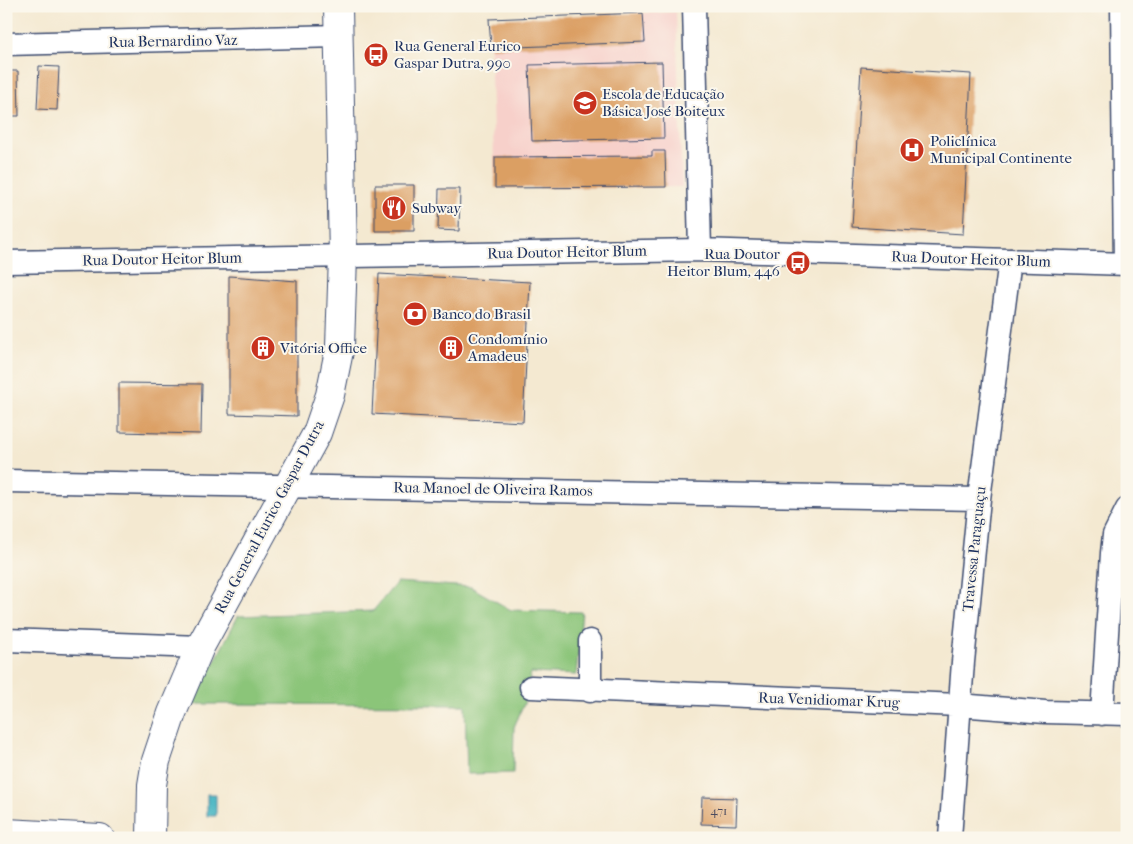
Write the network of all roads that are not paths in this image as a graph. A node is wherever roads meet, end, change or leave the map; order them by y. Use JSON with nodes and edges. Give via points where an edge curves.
{"nodes":[{"id":1,"x":338,"y":6,"type":"edge"},
{"id":2,"x":694,"y":6,"type":"edge"},
{"id":3,"x":1122,"y":6,"type":"edge"},
{"id":4,"x":339,"y":36,"type":"junction"},
{"id":5,"x":6,"y":44,"type":"edge"},
{"id":6,"x":700,"y":250,"type":"junction"},
{"id":7,"x":342,"y":256,"type":"junction"},
{"id":8,"x":1010,"y":260,"type":"junction"},
{"id":9,"x":6,"y":262,"type":"edge"},
{"id":10,"x":1126,"y":264,"type":"edge"},
{"id":11,"x":6,"y":481,"type":"edge"},
{"id":12,"x":288,"y":485,"type":"junction"},
{"id":13,"x":979,"y":498,"type":"junction"},
{"id":14,"x":1127,"y":509,"type":"edge"},
{"id":15,"x":6,"y":640,"type":"edge"},
{"id":16,"x":590,"y":642,"type":"dead end"},
{"id":17,"x":200,"y":647,"type":"junction"},
{"id":18,"x":531,"y":687,"type":"dead end"},
{"id":19,"x":590,"y":691,"type":"junction"},
{"id":20,"x":959,"y":705,"type":"junction"},
{"id":21,"x":1102,"y":714,"type":"junction"},
{"id":22,"x":1127,"y":714,"type":"edge"},
{"id":23,"x":6,"y":833,"type":"edge"},
{"id":24,"x":100,"y":838,"type":"edge"},
{"id":25,"x":151,"y":838,"type":"edge"},
{"id":26,"x":950,"y":838,"type":"edge"}],
"edges":[{"from":1,"to":4,"type":"main road","name":"Rua General Eurico Gaspar Dutra"},
{"from":2,"to":6,"type":"street"},
{"from":3,"to":10,"type":"street"},
{"from":4,"to":5,"type":"street","name":"Rua Bernardino Vaz"},
{"from":4,"to":7,"type":"main road","name":"Rua General Eurico Gaspar Dutra"},
{"from":6,"to":7,"type":"street","name":"Rua Doutor Heitor Blum"},
{"from":6,"to":8,"type":"street","name":"Rua Doutor Heitor Blum"},
{"from":7,"to":9,"type":"street","name":"Rua Doutor Heitor Blum"},
{"from":7,"to":12,"type":"main road","name":"Rua General Eurico Gaspar Dutra","via":[[340,346],[330,394],[317,433]]},
{"from":8,"to":10,"type":"street","name":"Rua Doutor Heitor Blum"},
{"from":8,"to":13,"type":"street","name":"Travessa Paraguaçu"},
{"from":11,"to":12,"type":"street","name":"Rua Manoel de Oliveira Ramos"},
{"from":12,"to":13,"type":"street","name":"Rua Manoel de Oliveira Ramos"},
{"from":12,"to":17,"type":"main road","name":"Rua General Eurico Gaspar Dutra"},
{"from":13,"to":20,"type":"street","name":"Travessa Paraguaçu"},
{"from":14,"to":21,"type":"street","via":[[1114,535]]},
{"from":15,"to":17,"type":"street"},
{"from":16,"to":19,"type":"street"},
{"from":17,"to":25,"type":"main road","name":"Rua General Eurico Gaspar Dutra","via":[[156,761]]},
{"from":18,"to":19,"type":"street","name":"Rua Venidiomar Krug"},
{"from":19,"to":20,"type":"street","name":"Rua Venidiomar Krug"},
{"from":20,"to":21,"type":"street","name":"Rua Venidiomar Krug"},
{"from":20,"to":26,"type":"street","name":"Travessa Paraguaçu"},
{"from":21,"to":22,"type":"street","name":"Rua Venidiomar Krug"},
{"from":23,"to":24,"type":"main road"}]}
